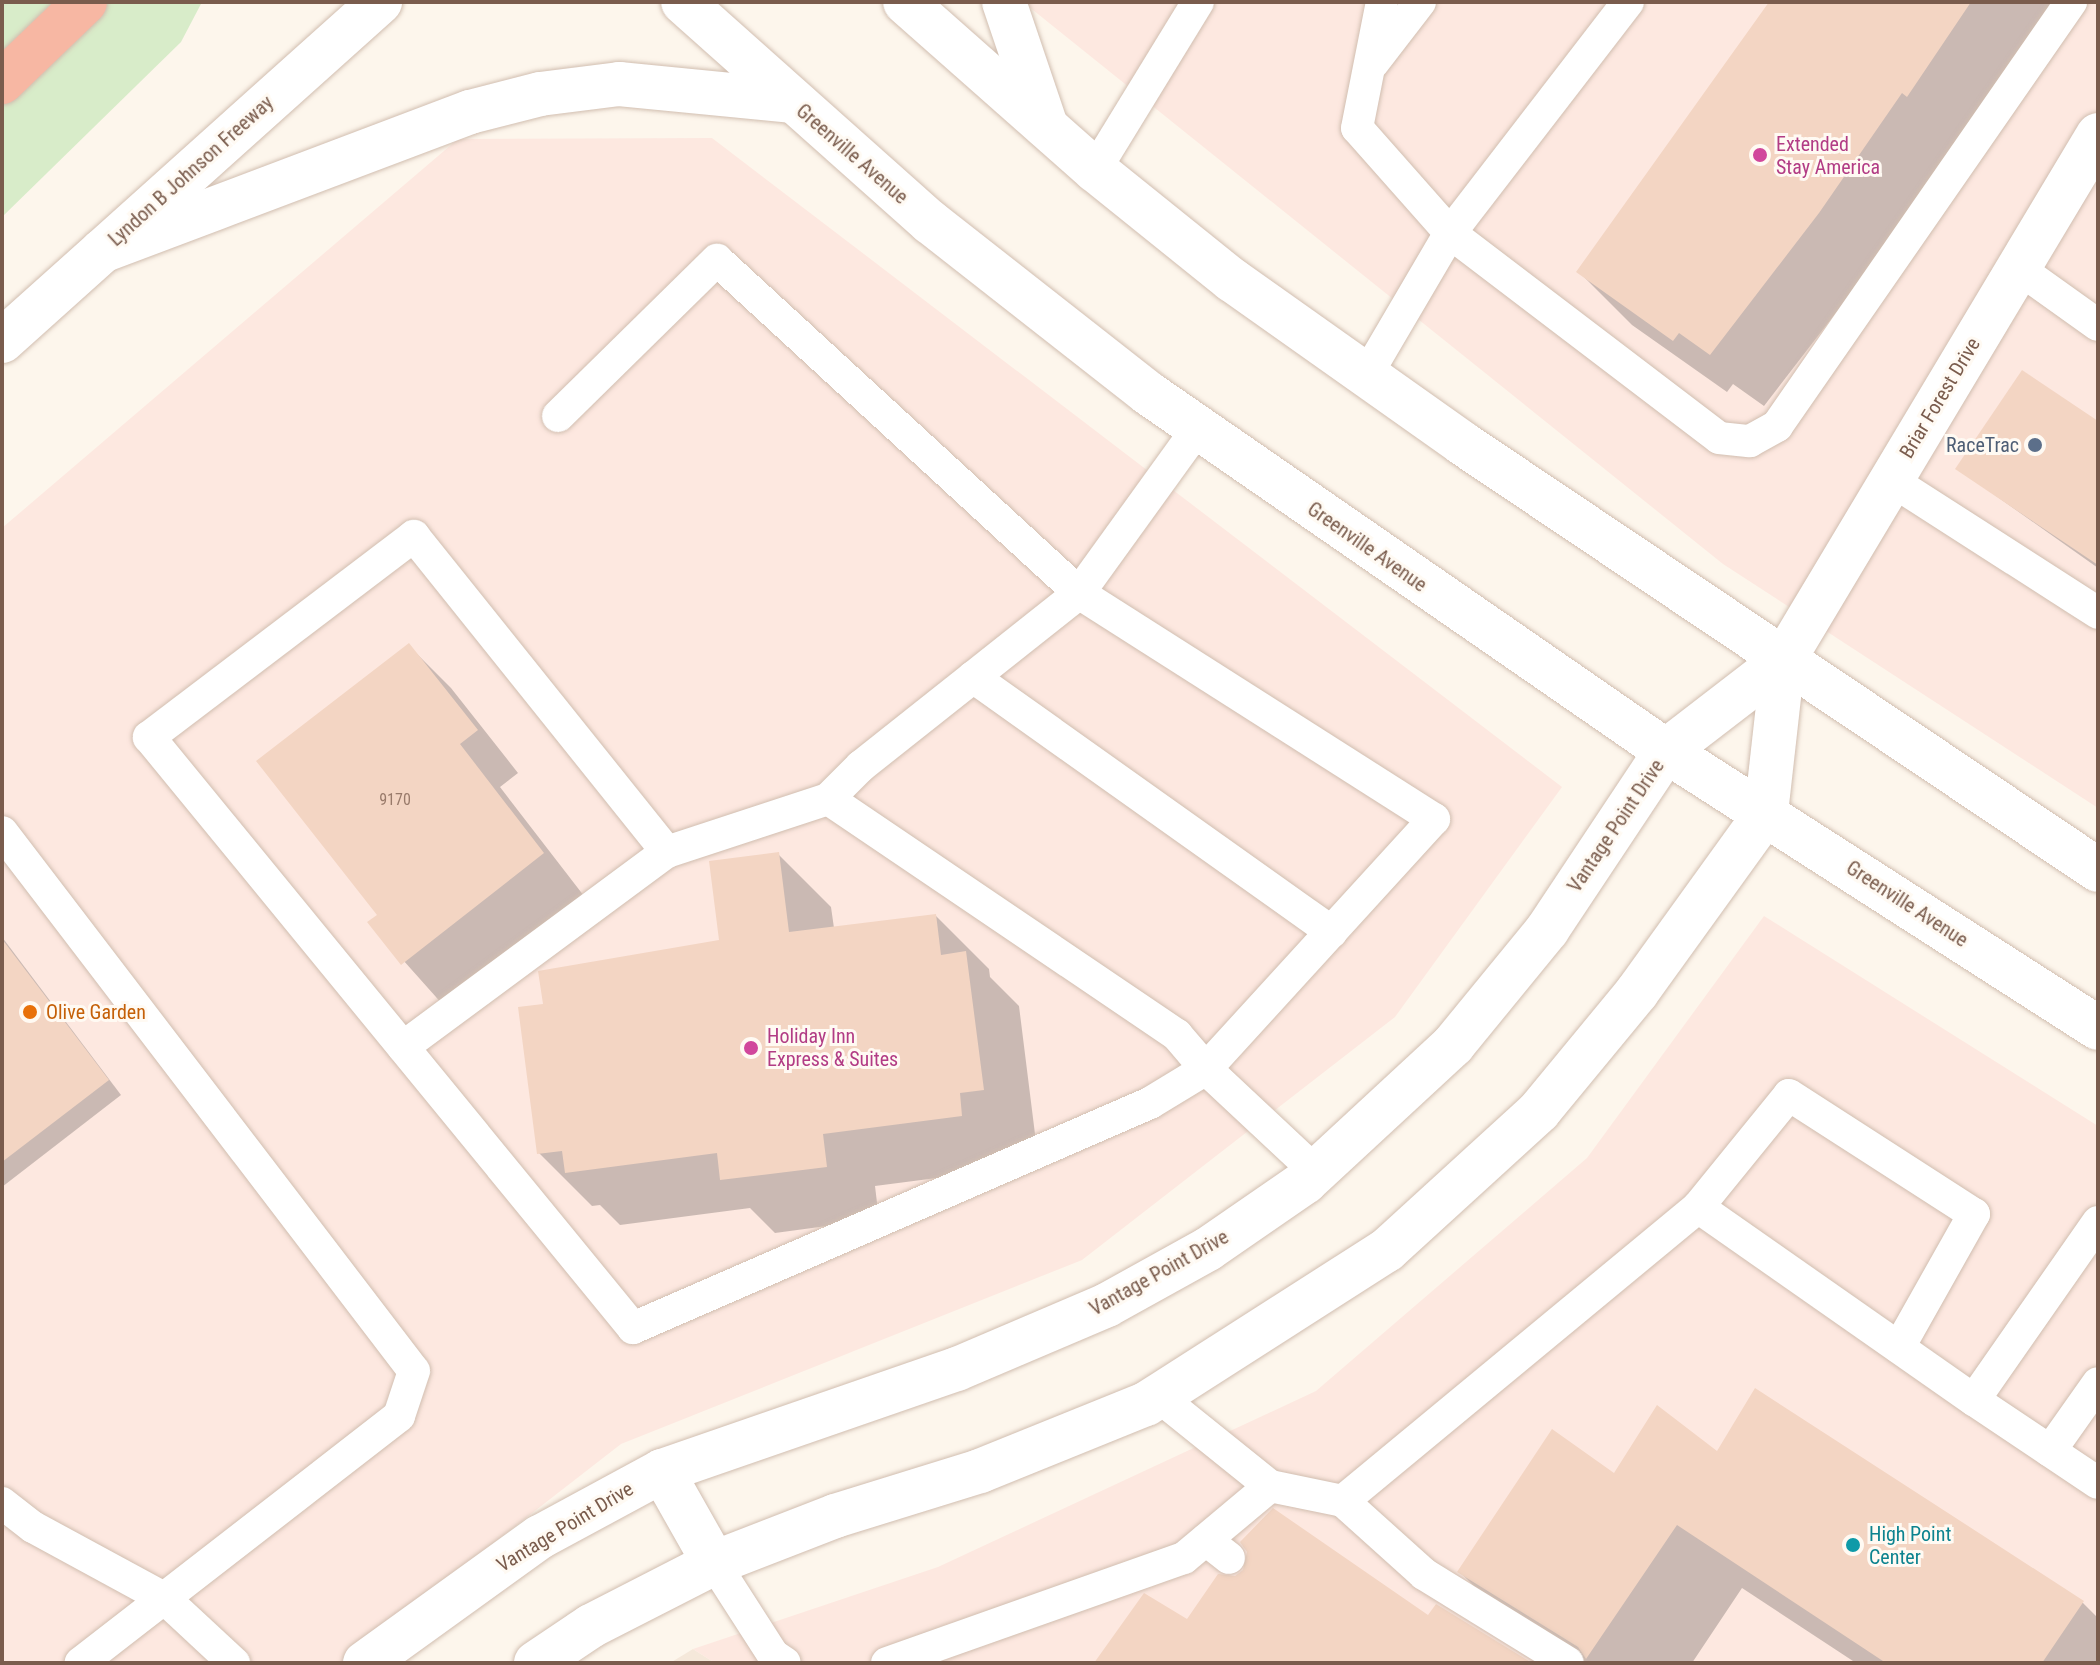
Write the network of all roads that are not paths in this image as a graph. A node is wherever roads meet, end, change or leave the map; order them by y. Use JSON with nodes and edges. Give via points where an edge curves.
{"nodes":[{"id":1,"x":76,"y":2,"type":"edge"},
{"id":2,"x":85,"y":2,"type":"edge"},
{"id":3,"x":380,"y":2,"type":"edge"},
{"id":4,"x":683,"y":2,"type":"edge"},
{"id":5,"x":905,"y":2,"type":"edge"},
{"id":6,"x":1004,"y":2,"type":"edge"},
{"id":7,"x":1198,"y":2,"type":"edge"},
{"id":8,"x":1382,"y":2,"type":"edge"},
{"id":9,"x":1420,"y":2,"type":"edge"},
{"id":10,"x":1628,"y":2,"type":"edge"},
{"id":11,"x":2071,"y":2,"type":"edge"},
{"id":12,"x":2,"y":63,"type":"edge"},
{"id":13,"x":1368,"y":71,"type":"junction"},
{"id":14,"x":2,"y":82,"type":"edge"},
{"id":15,"x":791,"y":101,"type":"junction"},
{"id":16,"x":1047,"y":129,"type":"junction"},
{"id":17,"x":2098,"y":135,"type":"edge"},
{"id":18,"x":1095,"y":170,"type":"junction"},
{"id":19,"x":1450,"y":233,"type":"junction"},
{"id":20,"x":102,"y":251,"type":"junction"},
{"id":21,"x":2018,"y":268,"type":"junction"},
{"id":22,"x":2098,"y":325,"type":"edge"},
{"id":23,"x":2,"y":341,"type":"edge"},
{"id":24,"x":1366,"y":376,"type":"junction"},
{"id":25,"x":558,"y":416,"type":"dead end"},
{"id":26,"x":1198,"y":428,"type":"junction"},
{"id":27,"x":1891,"y":480,"type":"junction"},
{"id":28,"x":1079,"y":593,"type":"junction"},
{"id":29,"x":2098,"y":613,"type":"edge"},
{"id":30,"x":1783,"y":661,"type":"junction"},
{"id":31,"x":973,"y":677,"type":"junction"},
{"id":32,"x":1666,"y":751,"type":"junction"},
{"id":33,"x":828,"y":799,"type":"junction"},
{"id":34,"x":1766,"y":813,"type":"junction"},
{"id":35,"x":2,"y":832,"type":"edge"},
{"id":36,"x":667,"y":852,"type":"junction"},
{"id":37,"x":2098,"y":870,"type":"edge"},
{"id":38,"x":1332,"y":932,"type":"junction"},
{"id":39,"x":2098,"y":1028,"type":"edge"},
{"id":40,"x":403,"y":1047,"type":"junction"},
{"id":41,"x":1206,"y":1069,"type":"junction"},
{"id":42,"x":1316,"y":1172,"type":"junction"},
{"id":43,"x":1698,"y":1207,"type":"junction"},
{"id":44,"x":2098,"y":1222,"type":"edge"},
{"id":45,"x":1899,"y":1347,"type":"junction"},
{"id":46,"x":2098,"y":1383,"type":"edge"},
{"id":47,"x":1158,"y":1396,"type":"junction"},
{"id":48,"x":1974,"y":1400,"type":"junction"},
{"id":49,"x":2050,"y":1451,"type":"junction"},
{"id":50,"x":662,"y":1471,"type":"junction"},
{"id":51,"x":2098,"y":1483,"type":"edge"},
{"id":52,"x":1270,"y":1486,"type":"junction"},
{"id":53,"x":1343,"y":1501,"type":"junction"},
{"id":54,"x":2,"y":1503,"type":"edge"},
{"id":55,"x":714,"y":1563,"type":"junction"},
{"id":56,"x":164,"y":1598,"type":"junction"},
{"id":57,"x":80,"y":1663,"type":"edge"},
{"id":58,"x":234,"y":1663,"type":"edge"},
{"id":59,"x":365,"y":1663,"type":"edge"},
{"id":60,"x":536,"y":1663,"type":"edge"},
{"id":61,"x":785,"y":1663,"type":"edge"},
{"id":62,"x":887,"y":1663,"type":"edge"},
{"id":63,"x":1568,"y":1663,"type":"edge"}],
"edges":[{"from":1,"to":12,"type":"highway"},
{"from":2,"to":14,"type":"highway"},
{"from":3,"to":20,"type":"main road","name":"Lyndon B Johnson Freeway"},
{"from":4,"to":15,"type":"main road","name":"Greenville Avenue"},
{"from":5,"to":16,"type":"main road"},
{"from":6,"to":16,"type":"main road"},
{"from":7,"to":18,"type":"lane"},
{"from":8,"to":13,"type":"lane"},
{"from":9,"to":13,"type":"lane"},
{"from":10,"to":19,"type":"lane"},
{"from":11,"to":19,"type":"lane","via":[[1777,426],[1750,441],[1719,438]]},
{"from":13,"to":19,"type":"lane","via":[[1357,128]]},
{"from":15,"to":20,"type":"main road","via":[[619,84],[540,94],[470,112]]},
{"from":15,"to":26,"type":"main road","name":"Greenville Avenue","via":[[930,222]]},
{"from":16,"to":18,"type":"main road"},
{"from":17,"to":21,"type":"main road","name":"Briar Forest Drive"},
{"from":18,"to":24,"type":"main road","via":[[1232,280]]},
{"from":19,"to":24,"type":"lane"},
{"from":20,"to":23,"type":"main road","name":"Lyndon B Johnson Freeway"},
{"from":21,"to":22,"type":"lane"},
{"from":21,"to":27,"type":"main road","name":"Briar Forest Drive"},
{"from":24,"to":30,"type":"main road"},
{"from":25,"to":28,"type":"lane","via":[[717,260]]},
{"from":26,"to":28,"type":"lane"},
{"from":26,"to":32,"type":"main road","name":"Greenville Avenue"},
{"from":27,"to":29,"type":"lane"},
{"from":27,"to":30,"type":"main road","name":"Briar Forest Drive"},
{"from":28,"to":31,"type":"lane"},
{"from":28,"to":38,"type":"lane","via":[[1434,819]]},
{"from":30,"to":32,"type":"main road","name":"Vantage Point Drive"},
{"from":30,"to":34,"type":"main road"},
{"from":30,"to":37,"type":"main road"},
{"from":31,"to":33,"type":"lane","via":[[861,766]]},
{"from":31,"to":38,"type":"lane"},
{"from":32,"to":34,"type":"main road","name":"Greenville Avenue"},
{"from":32,"to":42,"type":"main road","name":"Vantage Point Drive","via":[[1547,930],[1453,1045]]},
{"from":33,"to":36,"type":"lane"},
{"from":33,"to":41,"type":"lane","via":[[1177,1035]]},
{"from":34,"to":39,"type":"main road","name":"Greenville Avenue"},
{"from":34,"to":47,"type":"main road","via":[[1637,992],[1539,1111],[1387,1250]]},
{"from":35,"to":56,"type":"lane","via":[[414,1371],[399,1416]]},
{"from":36,"to":40,"type":"lane"},
{"from":36,"to":40,"type":"lane","via":[[414,536],[149,737]]},
{"from":38,"to":41,"type":"lane"},
{"from":40,"to":41,"type":"lane","via":[[633,1328],[1150,1103]]},
{"from":41,"to":42,"type":"lane"},
{"from":42,"to":50,"type":"main road","name":"Vantage Point Drive","via":[[1208,1249],[1107,1305],[957,1369]]},
{"from":43,"to":45,"type":"lane"},
{"from":43,"to":45,"type":"lane","via":[[1789,1095],[1974,1214]]},
{"from":43,"to":53,"type":"lane"},
{"from":44,"to":48,"type":"lane"},
{"from":45,"to":48,"type":"lane"},
{"from":46,"to":49,"type":"lane"},
{"from":47,"to":52,"type":"lane"},
{"from":47,"to":55,"type":"main road","via":[[980,1471],[835,1516]]},
{"from":48,"to":49,"type":"lane"},
{"from":49,"to":51,"type":"lane"},
{"from":50,"to":55,"type":"main road"},
{"from":50,"to":59,"type":"main road","name":"Vantage Point Drive","via":[[540,1537]]},
{"from":52,"to":53,"type":"lane"},
{"from":52,"to":62,"type":"lane","via":[[1217,1549]]},
{"from":53,"to":63,"type":"lane","via":[[1424,1574]]},
{"from":54,"to":56,"type":"lane","via":[[33,1527]]},
{"from":55,"to":60,"type":"main road","via":[[591,1626]]},
{"from":55,"to":61,"type":"lane","via":[[773,1655]]},
{"from":56,"to":57,"type":"lane"},
{"from":56,"to":58,"type":"lane"}]}
